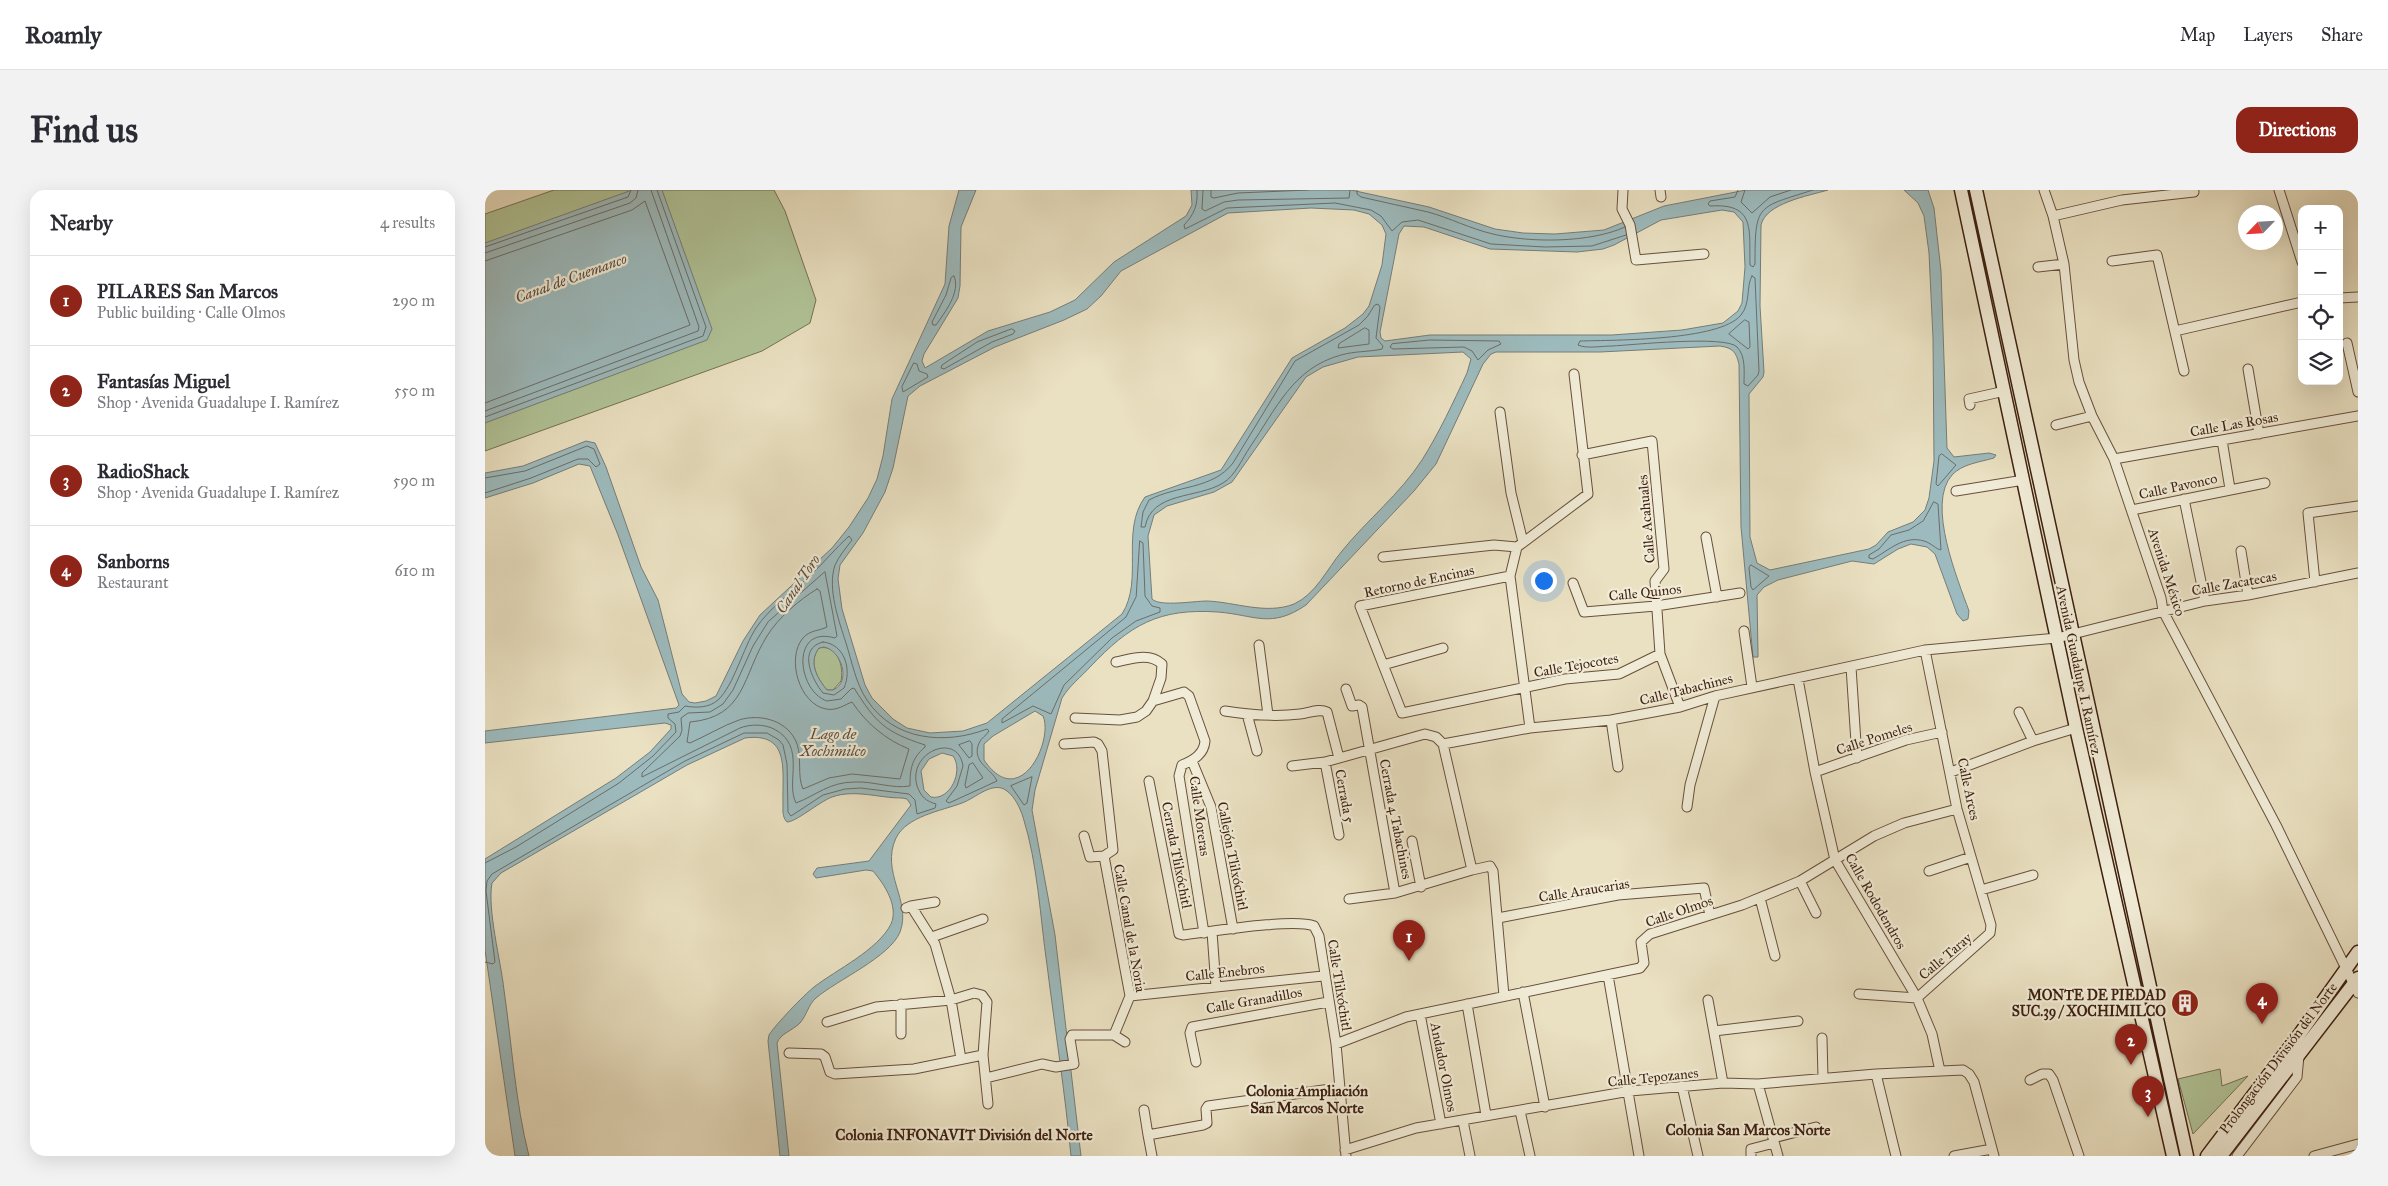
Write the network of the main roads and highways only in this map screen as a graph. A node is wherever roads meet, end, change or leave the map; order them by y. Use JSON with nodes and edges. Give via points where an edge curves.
{"nodes":[{"id":1,"x":1961,"y":190,"type":"edge"},
{"id":2,"x":1977,"y":190,"type":"edge"},
{"id":3,"x":2358,"y":952,"type":"edge"},
{"id":4,"x":2356,"y":985,"type":"edge"},
{"id":5,"x":2214,"y":1153,"type":"edge"},
{"id":6,"x":2182,"y":1155,"type":"edge"}],
"edges":[{"from":1,"to":6,"type":"main road","name":"Avenida Guadalupe I. Ramírez","via":[[2076,728]]},
{"from":2,"to":6,"type":"main road","name":"Avenida Guadalupe I. Ramírez"},
{"from":3,"to":5,"type":"main road","name":"Prolongación División del Norte"},
{"from":4,"to":5,"type":"main road","name":"Prolongación División del Norte"},
{"from":5,"to":6,"type":"main road"}]}
